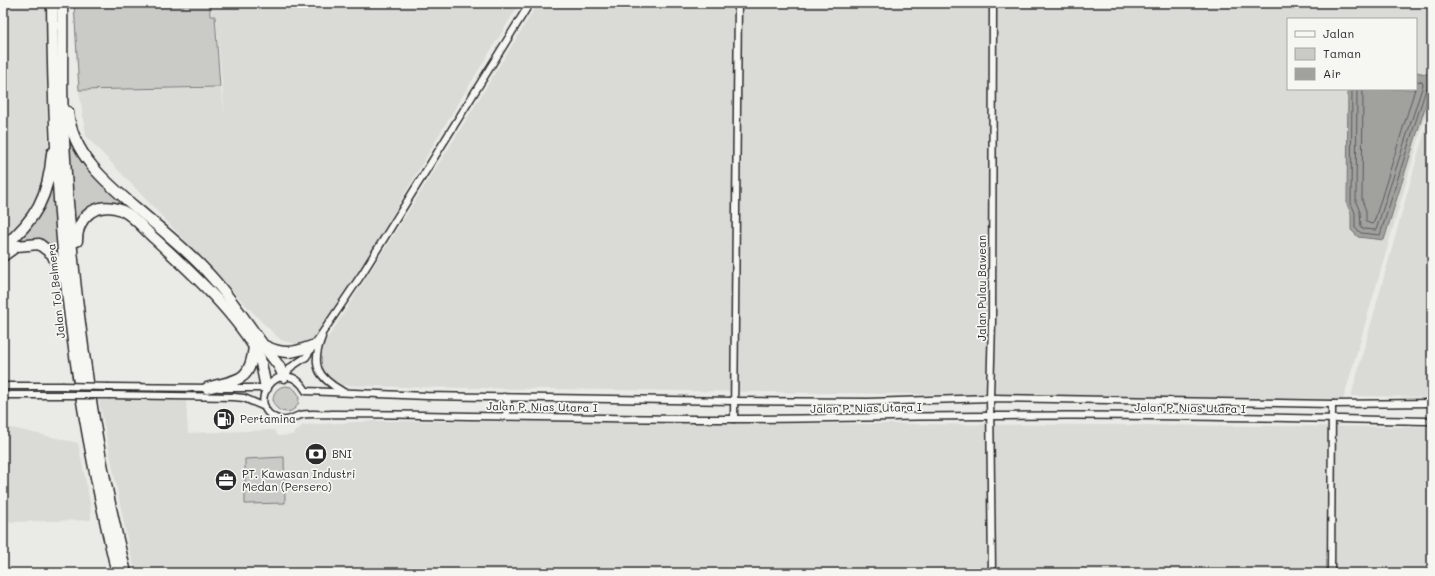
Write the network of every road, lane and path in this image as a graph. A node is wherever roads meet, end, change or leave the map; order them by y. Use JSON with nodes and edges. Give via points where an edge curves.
{"nodes":[{"id":1,"x":52,"y":3,"type":"edge"},
{"id":2,"x":62,"y":3,"type":"edge"},
{"id":3,"x":530,"y":3,"type":"edge"},
{"id":4,"x":738,"y":3,"type":"edge"},
{"id":5,"x":993,"y":3,"type":"edge"},
{"id":6,"x":64,"y":76,"type":"junction"},
{"id":7,"x":54,"y":114,"type":"junction"},
{"id":8,"x":3,"y":247,"type":"edge"},
{"id":9,"x":3,"y":256,"type":"edge"},
{"id":10,"x":71,"y":282,"type":"junction"},
{"id":11,"x":325,"y":330,"type":"junction"},
{"id":12,"x":258,"y":346,"type":"junction"},
{"id":13,"x":312,"y":346,"type":"junction"},
{"id":14,"x":284,"y":376,"type":"junction"},
{"id":15,"x":3,"y":386,"type":"edge"},
{"id":16,"x":207,"y":388,"type":"junction"},
{"id":17,"x":266,"y":388,"type":"junction"},
{"id":18,"x":344,"y":392,"type":"junction"},
{"id":19,"x":3,"y":395,"type":"edge"},
{"id":20,"x":504,"y":397,"type":"junction"},
{"id":21,"x":990,"y":398,"type":"junction"},
{"id":22,"x":733,"y":401,"type":"junction"},
{"id":23,"x":1432,"y":403,"type":"edge"},
{"id":24,"x":1332,"y":404,"type":"junction"},
{"id":25,"x":265,"y":407,"type":"junction"},
{"id":26,"x":990,"y":416,"type":"junction"},
{"id":27,"x":503,"y":417,"type":"junction"},
{"id":28,"x":734,"y":419,"type":"junction"},
{"id":29,"x":1332,"y":419,"type":"junction"},
{"id":30,"x":1432,"y":421,"type":"edge"},
{"id":31,"x":117,"y":573,"type":"edge"},
{"id":32,"x":126,"y":573,"type":"edge"},
{"id":33,"x":992,"y":573,"type":"edge"},
{"id":34,"x":1331,"y":573,"type":"edge"}],
"edges":[{"from":1,"to":7,"type":"highway","name":"Jalan Tol Belmera"},
{"from":2,"to":6,"type":"highway","name":"Jalan Tol Belmera"},
{"from":3,"to":11,"type":"street"},
{"from":4,"to":22,"type":"street"},
{"from":5,"to":21,"type":"street","name":"Jalan Pulau Bawean"},
{"from":6,"to":10,"type":"highway","name":"Jalan Tol Belmera","via":[[63,120]]},
{"from":6,"to":12,"type":"highway","via":[[74,137],[93,169],[111,188],[207,272]]},
{"from":7,"to":8,"type":"highway","via":[[51,163],[46,192],[32,219]]},
{"from":7,"to":10,"type":"highway","name":"Jalan Tol Belmera"},
{"from":9,"to":10,"type":"highway","via":[[17,246],[39,244],[52,254]]},
{"from":10,"to":12,"type":"highway","via":[[79,227],[89,213],[105,207],[114,208],[128,213],[171,253]]},
{"from":10,"to":31,"type":"highway","name":"Jalan Tol Belmera","via":[[74,352]]},
{"from":10,"to":32,"type":"highway","name":"Jalan Tol Belmera","via":[[110,502]]},
{"from":11,"to":13,"type":"street"},
{"from":11,"to":18,"type":"street","via":[[318,348],[317,367],[328,383]]},
{"from":12,"to":13,"type":"highway","via":[[288,353]]},
{"from":12,"to":14,"type":"highway","via":[[279,366]]},
{"from":12,"to":16,"type":"highway","via":[[251,368],[245,375]]},
{"from":12,"to":17,"type":"highway"},
{"from":13,"to":14,"type":"street","via":[[306,357],[291,367]]},
{"from":14,"to":17,"type":"street","via":[[273,380]]},
{"from":14,"to":18,"type":"street","name":"Jalan P. Nias Utara I","via":[[297,380],[306,390]]},
{"from":15,"to":16,"type":"street","bridge":true},
{"from":16,"to":17,"type":"street"},
{"from":17,"to":25,"type":"street"},
{"from":18,"to":20,"type":"street","name":"Jalan P. Nias Utara I"},
{"from":19,"to":25,"type":"street","bridge":true,"via":[[234,396]]},
{"from":20,"to":22,"type":"street","name":"Jalan P. Nias Utara I"},
{"from":20,"to":27,"type":"street","via":[[509,407]]},
{"from":21,"to":22,"type":"street","name":"Jalan P. Nias Utara I","via":[[868,402]]},
{"from":21,"to":24,"type":"street","name":"Jalan P. Nias Utara I"},
{"from":21,"to":26,"type":"street","name":"Jalan Pulau Bawean"},
{"from":22,"to":28,"type":"street"},
{"from":23,"to":24,"type":"street","name":"Jalan P. Nias Utara I"},
{"from":24,"to":29,"type":"street"},
{"from":25,"to":27,"type":"street","name":"Jalan P. Nias Utara I","via":[[280,420],[294,419],[300,415],[373,413]]},
{"from":26,"to":28,"type":"street","name":"Jalan P. Nias Utara I"},
{"from":26,"to":29,"type":"street","name":"Jalan P. Nias Utara I"},
{"from":26,"to":33,"type":"street","name":"Jalan Pulau Bawean"},
{"from":27,"to":28,"type":"street","name":"Jalan P. Nias Utara I"},
{"from":29,"to":30,"type":"street","name":"Jalan P. Nias Utara I"},
{"from":29,"to":34,"type":"street"}]}
